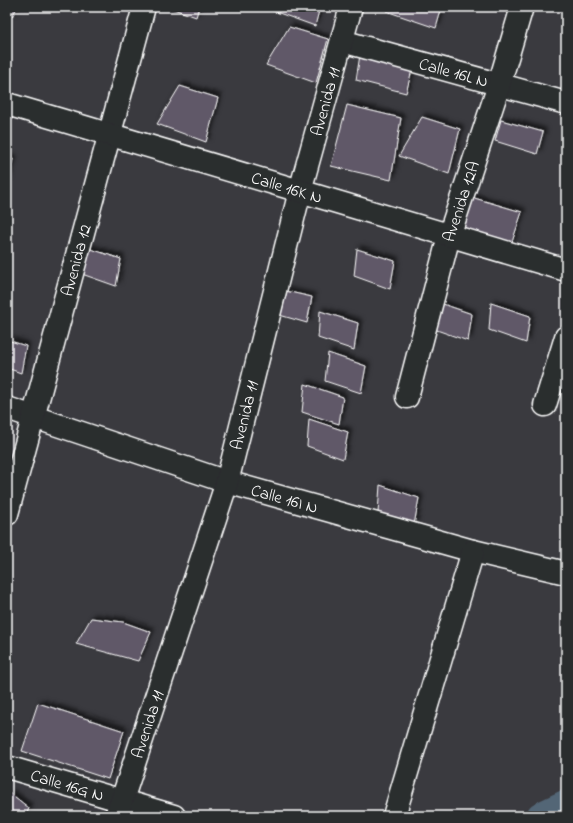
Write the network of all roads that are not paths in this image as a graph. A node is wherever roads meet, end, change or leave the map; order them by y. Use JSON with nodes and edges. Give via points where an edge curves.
{"nodes":[{"id":1,"x":144,"y":7,"type":"edge"},
{"id":2,"x":351,"y":7,"type":"edge"},
{"id":3,"x":522,"y":7,"type":"edge"},
{"id":4,"x":342,"y":41,"type":"junction"},
{"id":5,"x":499,"y":85,"type":"junction"},
{"id":6,"x":566,"y":103,"type":"edge"},
{"id":7,"x":7,"y":104,"type":"edge"},
{"id":8,"x":110,"y":134,"type":"junction"},
{"id":9,"x":300,"y":191,"type":"junction"},
{"id":10,"x":449,"y":236,"type":"junction"},
{"id":11,"x":566,"y":270,"type":"edge"},
{"id":12,"x":566,"y":337,"type":"edge"},
{"id":13,"x":407,"y":398,"type":"dead end"},
{"id":14,"x":545,"y":405,"type":"dead end"},
{"id":15,"x":7,"y":408,"type":"edge"},
{"id":16,"x":33,"y":417,"type":"junction"},
{"id":17,"x":227,"y":482,"type":"junction"},
{"id":18,"x":7,"y":514,"type":"edge"},
{"id":19,"x":473,"y":551,"type":"junction"},
{"id":20,"x":566,"y":574,"type":"edge"},
{"id":21,"x":7,"y":767,"type":"edge"},
{"id":22,"x":119,"y":808,"type":"edge"},
{"id":23,"x":174,"y":816,"type":"edge"},
{"id":24,"x":394,"y":816,"type":"edge"}],
"edges":[{"from":1,"to":8,"type":"street","name":"Avenida 12"},
{"from":2,"to":4,"type":"street","name":"Avenida 11"},
{"from":3,"to":5,"type":"street","name":"Avenida 12A"},
{"from":4,"to":5,"type":"street","name":"Calle 16L N"},
{"from":4,"to":9,"type":"street","name":"Avenida 11"},
{"from":5,"to":6,"type":"street","name":"Calle 16L N"},
{"from":5,"to":10,"type":"street","name":"Avenida 12A"},
{"from":7,"to":8,"type":"street","name":"Calle 16K N"},
{"from":8,"to":9,"type":"street","name":"Calle 16K N"},
{"from":8,"to":16,"type":"street","name":"Avenida 12"},
{"from":9,"to":10,"type":"street","name":"Calle 16K N"},
{"from":9,"to":17,"type":"street","name":"Avenida 11"},
{"from":10,"to":11,"type":"street","name":"Calle 16K N"},
{"from":10,"to":13,"type":"street","name":"Avenida 12A"},
{"from":12,"to":14,"type":"street"},
{"from":15,"to":16,"type":"street","name":"Calle 16I N"},
{"from":16,"to":17,"type":"street","name":"Calle 16I N"},
{"from":16,"to":18,"type":"street","name":"Avenida 12"},
{"from":17,"to":19,"type":"street","name":"Calle 16I N"},
{"from":17,"to":22,"type":"street","name":"Avenida 11"},
{"from":19,"to":20,"type":"street","name":"Calle 16I N"},
{"from":19,"to":24,"type":"street"},
{"from":21,"to":22,"type":"street","name":"Calle 16G N"},
{"from":22,"to":23,"type":"street","name":"Calle 16G N"}]}
